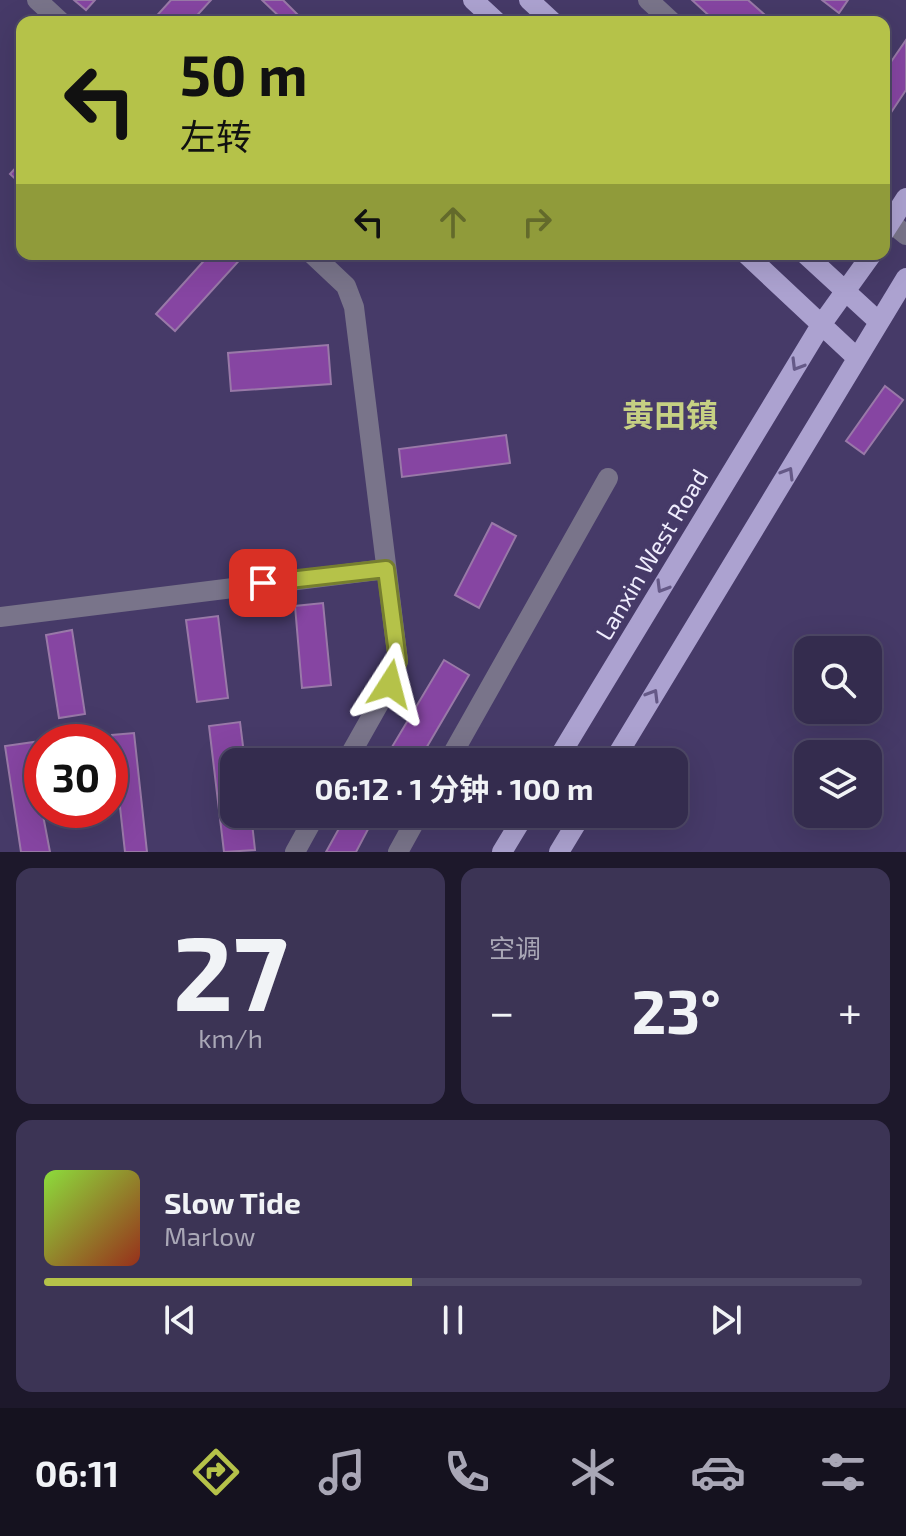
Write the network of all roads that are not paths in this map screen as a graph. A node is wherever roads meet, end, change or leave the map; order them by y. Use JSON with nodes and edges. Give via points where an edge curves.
{"nodes":[{"id":1,"x":37,"y":0,"type":"edge"},
{"id":2,"x":473,"y":0,"type":"edge"},
{"id":3,"x":529,"y":0,"type":"edge"},
{"id":4,"x":648,"y":0,"type":"edge"},
{"id":5,"x":54,"y":16,"type":"edge"},
{"id":6,"x":490,"y":16,"type":"edge"},
{"id":7,"x":546,"y":16,"type":"edge"},
{"id":8,"x":665,"y":16,"type":"edge"},
{"id":9,"x":906,"y":198,"type":"edge"},
{"id":10,"x":892,"y":227,"type":"edge"},
{"id":11,"x":318,"y":260,"type":"edge"},
{"id":12,"x":752,"y":260,"type":"edge"},
{"id":13,"x":812,"y":260,"type":"edge"},
{"id":14,"x":867,"y":260,"type":"edge"},
{"id":15,"x":906,"y":278,"type":"edge"},
{"id":16,"x":844,"y":290,"type":"junction"},
{"id":17,"x":879,"y":322,"type":"junction"},
{"id":18,"x":821,"y":325,"type":"junction"},
{"id":19,"x":857,"y":358,"type":"junction"},
{"id":20,"x":608,"y":478,"type":"dead end"},
{"id":21,"x":386,"y":569,"type":"junction"},
{"id":22,"x":0,"y":617,"type":"edge"},
{"id":23,"x":354,"y":748,"type":"edge"},
{"id":24,"x":456,"y":748,"type":"edge"},
{"id":25,"x":564,"y":748,"type":"edge"},
{"id":26,"x":621,"y":748,"type":"edge"},
{"id":27,"x":308,"y":828,"type":"edge"},
{"id":28,"x":411,"y":828,"type":"edge"},
{"id":29,"x":517,"y":828,"type":"edge"},
{"id":30,"x":574,"y":828,"type":"edge"},
{"id":31,"x":295,"y":852,"type":"edge"},
{"id":32,"x":398,"y":852,"type":"edge"},
{"id":33,"x":502,"y":852,"type":"edge"},
{"id":34,"x":559,"y":852,"type":"edge"}],
"edges":[{"from":1,"to":5,"type":"street"},
{"from":2,"to":6,"type":"main road"},
{"from":3,"to":7,"type":"main road"},
{"from":4,"to":8,"type":"street"},
{"from":9,"to":10,"type":"main road"},
{"from":11,"to":21,"type":"street","via":[[346,286],[354,307]]},
{"from":12,"to":18,"type":"main road"},
{"from":13,"to":16,"type":"main road"},
{"from":14,"to":16,"type":"main road","name":"Lanxin West Road"},
{"from":15,"to":17,"type":"main road"},
{"from":16,"to":17,"type":"main road"},
{"from":16,"to":18,"type":"main road","name":"Lanxin West Road"},
{"from":17,"to":19,"type":"main road"},
{"from":18,"to":19,"type":"main road"},
{"from":18,"to":25,"type":"main road","name":"Lanxin West Road","one_way":true},
{"from":26,"to":19,"type":"main road","one_way":true},
{"from":20,"to":24,"type":"street"},
{"from":21,"to":22,"type":"street"},
{"from":21,"to":23,"type":"street","via":[[398,661]]},
{"from":27,"to":31,"type":"street"},
{"from":28,"to":32,"type":"street"},
{"from":29,"to":33,"type":"main road"},
{"from":30,"to":34,"type":"main road"}]}
